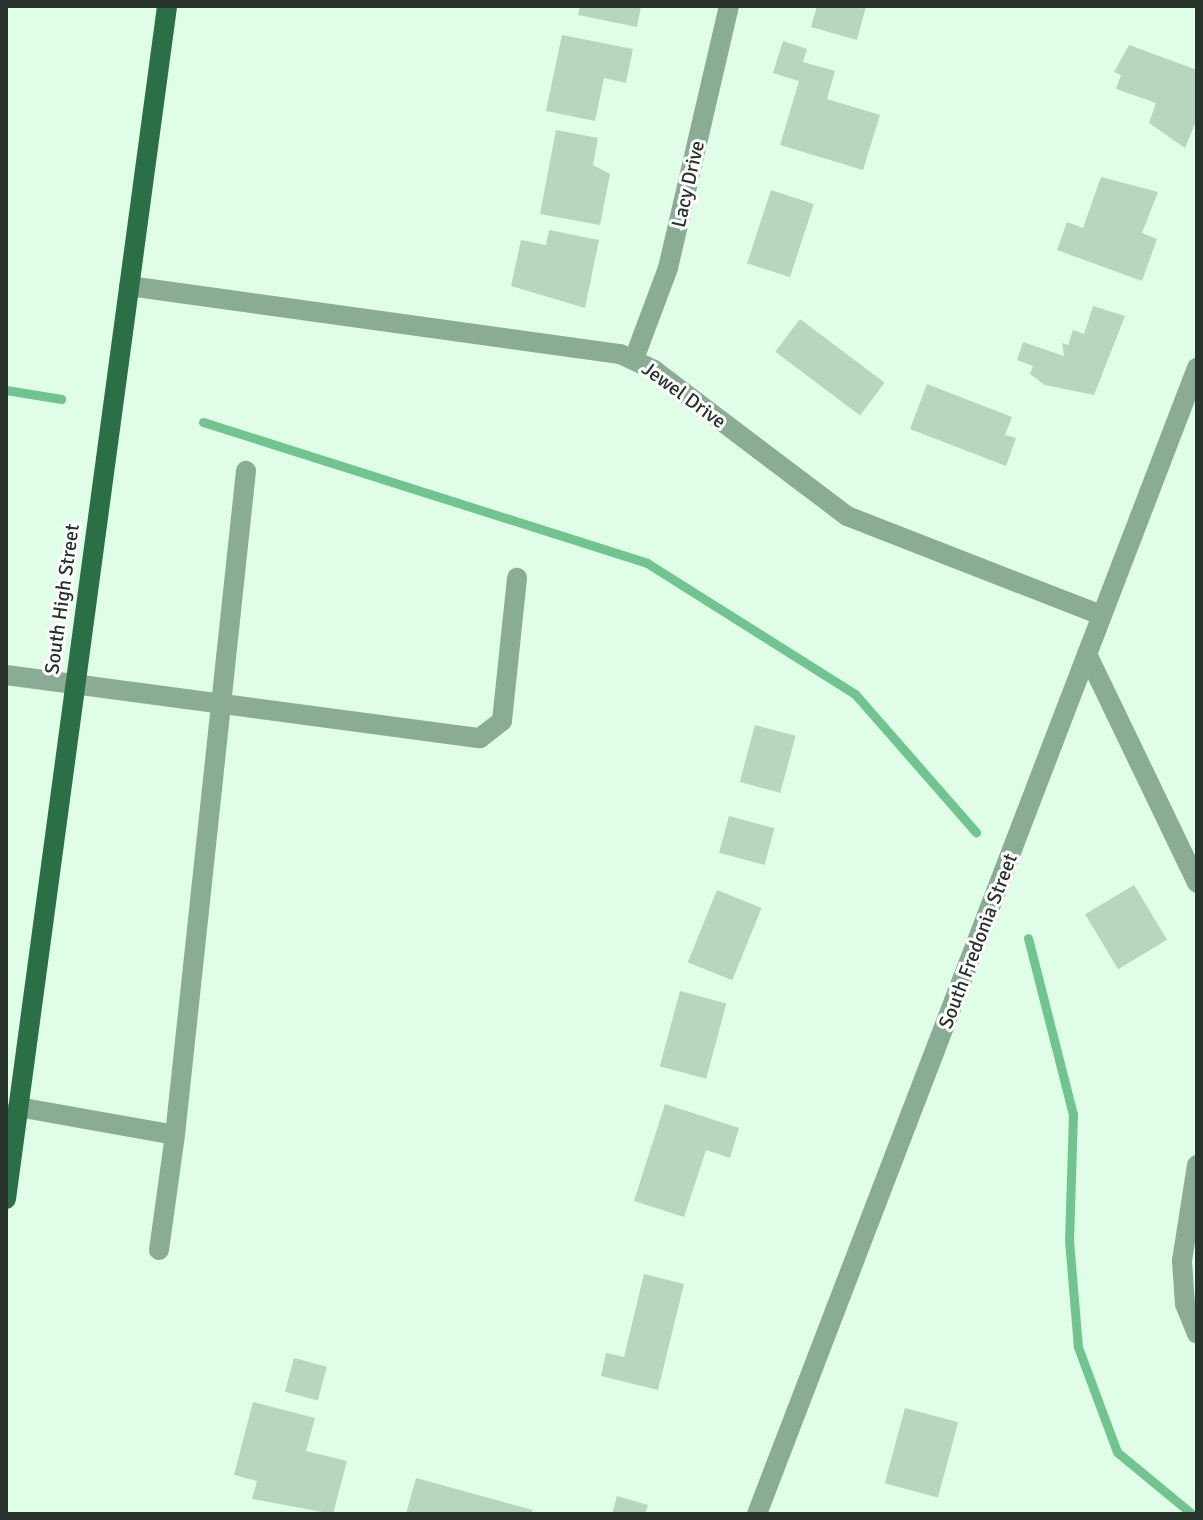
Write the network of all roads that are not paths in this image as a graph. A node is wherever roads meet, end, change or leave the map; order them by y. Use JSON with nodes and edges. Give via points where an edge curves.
{"nodes":[{"id":1,"x":167,"y":6,"type":"edge"},
{"id":2,"x":729,"y":6,"type":"edge"},
{"id":3,"x":129,"y":286,"type":"junction"},
{"id":4,"x":634,"y":359,"type":"junction"},
{"id":5,"x":1197,"y":368,"type":"edge"},
{"id":6,"x":246,"y":471,"type":"dead end"},
{"id":7,"x":517,"y":578,"type":"dead end"},
{"id":8,"x":1101,"y":615,"type":"junction"},
{"id":9,"x":1087,"y":654,"type":"junction"},
{"id":10,"x":6,"y":675,"type":"edge"},
{"id":11,"x":76,"y":681,"type":"junction"},
{"id":12,"x":218,"y":701,"type":"junction"},
{"id":13,"x":1197,"y":883,"type":"edge"},
{"id":14,"x":18,"y":1107,"type":"junction"},
{"id":15,"x":175,"y":1135,"type":"junction"},
{"id":16,"x":1197,"y":1165,"type":"edge"},
{"id":17,"x":6,"y":1199,"type":"edge"},
{"id":18,"x":159,"y":1250,"type":"dead end"},
{"id":19,"x":1197,"y":1334,"type":"edge"},
{"id":20,"x":757,"y":1514,"type":"edge"}],
"edges":[{"from":1,"to":3,"type":"main road","name":"South High Street"},
{"from":2,"to":4,"type":"street","name":"Lacy Drive","via":[[673,251]]},
{"from":3,"to":4,"type":"street","name":"Jewel Drive"},
{"from":3,"to":11,"type":"main road","name":"South High Street"},
{"from":4,"to":8,"type":"street","name":"Jewel Drive","via":[[847,516]]},
{"from":5,"to":8,"type":"street","name":"South Fredonia Street"},
{"from":6,"to":12,"type":"street"},
{"from":7,"to":12,"type":"street","via":[[502,721],[480,738]]},
{"from":8,"to":9,"type":"street","name":"South Fredonia Street"},
{"from":9,"to":13,"type":"street"},
{"from":9,"to":20,"type":"street","name":"South Fredonia Street"},
{"from":10,"to":11,"type":"street"},
{"from":11,"to":12,"type":"street"},
{"from":11,"to":14,"type":"main road","name":"South High Street"},
{"from":12,"to":15,"type":"street"},
{"from":14,"to":15,"type":"street"},
{"from":14,"to":17,"type":"main road","name":"South High Street"},
{"from":15,"to":18,"type":"street"},
{"from":16,"to":19,"type":"street","via":[[1182,1261],[1185,1304]]}]}
